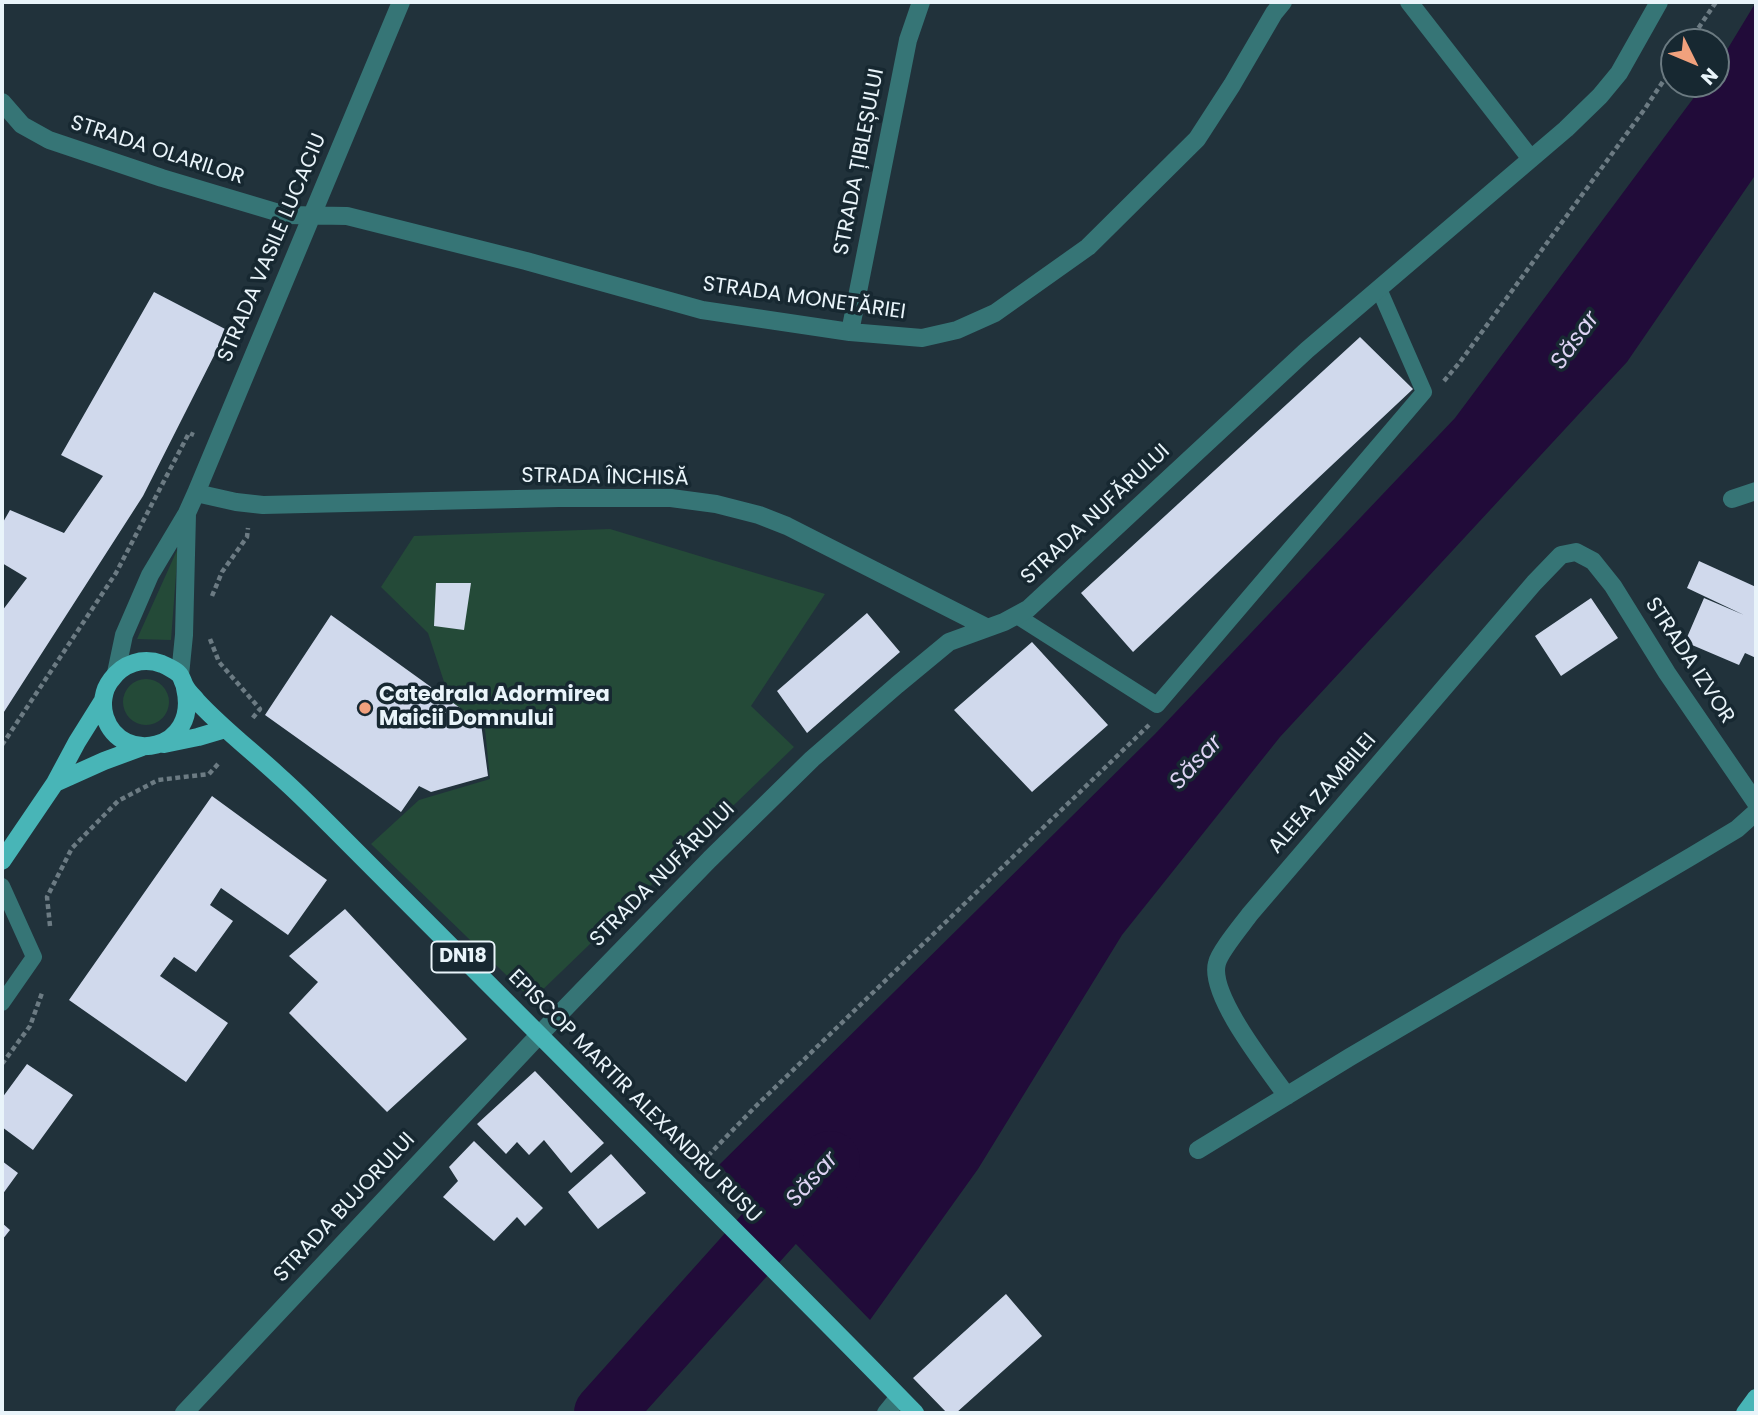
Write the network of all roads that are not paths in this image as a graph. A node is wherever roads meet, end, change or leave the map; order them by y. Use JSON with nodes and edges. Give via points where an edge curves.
{"nodes":[{"id":1,"x":401,"y":2,"type":"edge"},
{"id":2,"x":921,"y":2,"type":"edge"},
{"id":3,"x":1283,"y":2,"type":"edge"},
{"id":4,"x":1409,"y":2,"type":"edge"},
{"id":5,"x":1659,"y":2,"type":"edge"},
{"id":6,"x":2,"y":102,"type":"edge"},
{"id":7,"x":1531,"y":159,"type":"junction"},
{"id":8,"x":311,"y":216,"type":"junction"},
{"id":9,"x":1379,"y":289,"type":"junction"},
{"id":10,"x":850,"y":332,"type":"junction"},
{"id":11,"x":1756,"y":491,"type":"edge"},
{"id":12,"x":196,"y":493,"type":"junction"},
{"id":13,"x":1732,"y":499,"type":"dead end"},
{"id":14,"x":187,"y":513,"type":"junction"},
{"id":15,"x":1576,"y":552,"type":"joint"},
{"id":16,"x":1017,"y":616,"type":"junction"},
{"id":17,"x":986,"y":627,"type":"junction"},
{"id":18,"x":116,"y":673,"type":"junction"},
{"id":19,"x":183,"y":682,"type":"junction"},
{"id":20,"x":102,"y":702,"type":"junction"},
{"id":21,"x":225,"y":729,"type":"junction"},
{"id":22,"x":149,"y":746,"type":"junction"},
{"id":23,"x":55,"y":783,"type":"junction"},
{"id":24,"x":1756,"y":803,"type":"edge"},
{"id":25,"x":1756,"y":812,"type":"edge"},
{"id":26,"x":2,"y":861,"type":"edge"},
{"id":27,"x":2,"y":886,"type":"edge"},
{"id":28,"x":2,"y":1003,"type":"edge"},
{"id":29,"x":540,"y":1034,"type":"junction"},
{"id":30,"x":1287,"y":1096,"type":"junction"},
{"id":31,"x":1198,"y":1150,"type":"dead end"},
{"id":32,"x":899,"y":1397,"type":"junction"},
{"id":33,"x":1756,"y":1398,"type":"edge"},
{"id":34,"x":184,"y":1413,"type":"edge"},
{"id":35,"x":886,"y":1413,"type":"edge"},
{"id":36,"x":915,"y":1413,"type":"edge"},
{"id":37,"x":1745,"y":1413,"type":"edge"}],
"edges":[{"from":1,"to":8,"type":"street","name":"STRADA VASILE LUCACIU"},
{"from":2,"to":10,"type":"street","name":"STRADA ȚIBLEȘULUI","via":[[908,40]]},
{"from":3,"to":10,"type":"street","name":"STRADA MONETĂRIEI","via":[[1197,139],[1088,247],[996,313],[957,330],[922,338]]},
{"from":4,"to":7,"type":"street"},
{"from":5,"to":7,"type":"street","name":"STRADA NUFĂRULUI","via":[[1619,73],[1566,130]]},
{"from":6,"to":8,"type":"street","name":"STRADA OLARILOR","via":[[22,125],[49,140],[286,215]]},
{"from":7,"to":9,"type":"street","name":"STRADA NUFĂRULUI"},
{"from":8,"to":10,"type":"street","name":"STRADA MONETĂRIEI","via":[[347,216],[702,310]]},
{"from":8,"to":12,"type":"street","name":"STRADA VASILE LUCACIU"},
{"from":9,"to":16,"type":"street","name":"STRADA NUFĂRULUI"},
{"from":9,"to":16,"type":"lane","via":[[1424,392],[1157,705]]},
{"from":11,"to":13,"type":"street"},
{"from":12,"to":14,"type":"street","name":"STRADA VASILE LUCACIU"},
{"from":12,"to":17,"type":"street","name":"STRADA ÎNCHISĂ","via":[[263,505],[559,498],[671,498],[716,504],[787,526]]},
{"from":14,"to":18,"type":"street","name":"STRADA VASILE LUCACIU","via":[[150,575],[124,635]]},
{"from":14,"to":19,"type":"street","name":"STRADA VASILE LUCACIU"},
{"from":15,"to":24,"type":"street","name":"STRADA IZVOR","via":[[1593,561],[1613,586]]},
{"from":15,"to":30,"type":"street","name":"ALEEA ZAMBILEI","via":[[1561,555],[1534,583],[1250,914],[1216,964],[1219,992]]},
{"from":16,"to":17,"type":"street","name":"STRADA NUFĂRULUI"},
{"from":17,"to":29,"type":"street","name":"STRADA NUFĂRULUI","via":[[949,642],[813,759]]},
{"from":18,"to":19,"type":"main road","via":[[131,663],[147,661],[163,665]]},
{"from":18,"to":20,"type":"main road"},
{"from":19,"to":21,"type":"main road","number":"DN18"},
{"from":19,"to":22,"type":"main road","via":[[188,702],[181,728],[172,738]]},
{"from":20,"to":22,"type":"main road","via":[[109,727],[118,737]]},
{"from":20,"to":23,"type":"main road"},
{"from":21,"to":22,"type":"main road"},
{"from":21,"to":29,"type":"main road","name":"EPISCOP MARTIR ALEXANDRU RUSU","number":"DN18","via":[[281,777]]},
{"from":22,"to":23,"type":"main road"},
{"from":23,"to":26,"type":"main road"},
{"from":25,"to":30,"type":"street","via":[[1737,829]]},
{"from":27,"to":28,"type":"lane","via":[[34,957]]},
{"from":29,"to":32,"type":"main road","name":"EPISCOP MARTIR ALEXANDRU RUSU","number":"DN18"},
{"from":29,"to":34,"type":"street","name":"STRADA BUJORULUI"},
{"from":30,"to":31,"type":"street"},
{"from":32,"to":35,"type":"street"},
{"from":32,"to":36,"type":"main road","name":"EPISCOP MARTIR ALEXANDRU RUSU","number":"DN18"},
{"from":33,"to":37,"type":"main road"}]}
